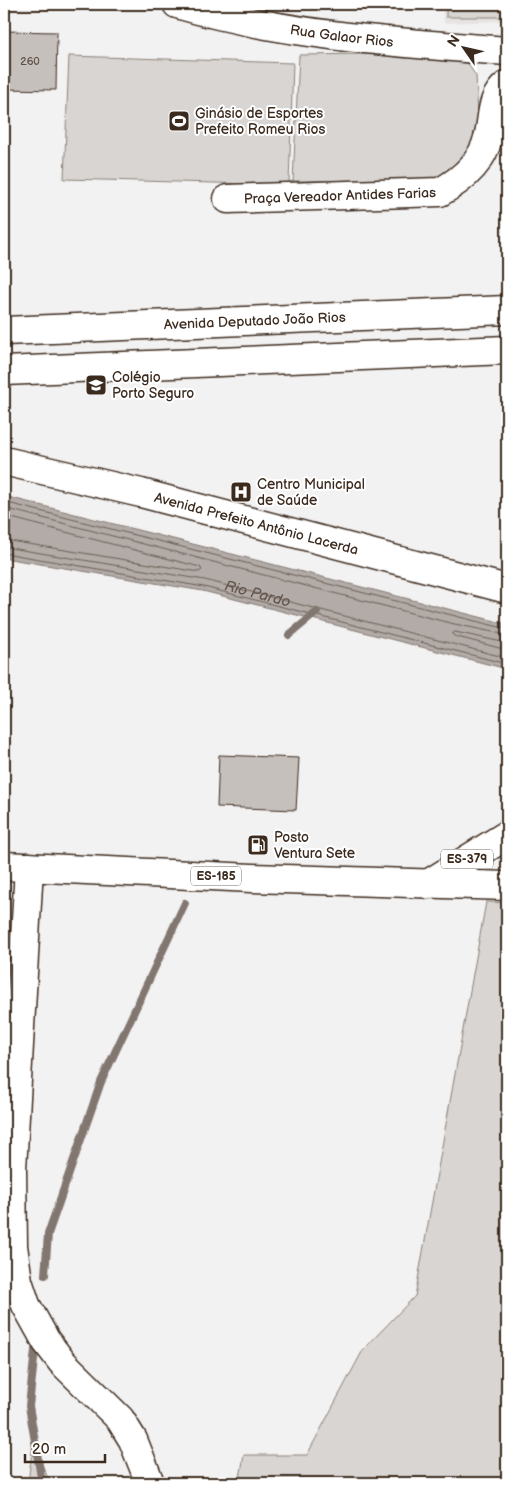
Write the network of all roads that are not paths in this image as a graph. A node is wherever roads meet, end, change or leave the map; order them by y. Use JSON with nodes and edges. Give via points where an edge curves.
{"nodes":[{"id":1,"x":177,"y":4,"type":"edge"},
{"id":2,"x":507,"y":51,"type":"edge"},
{"id":3,"x":507,"y":85,"type":"edge"},
{"id":4,"x":228,"y":199,"type":"dead end"},
{"id":5,"x":507,"y":310,"type":"edge"},
{"id":6,"x":4,"y":331,"type":"edge"},
{"id":7,"x":507,"y":350,"type":"edge"},
{"id":8,"x":4,"y":371,"type":"edge"},
{"id":9,"x":4,"y":461,"type":"edge"},
{"id":10,"x":507,"y":589,"type":"edge"},
{"id":11,"x":507,"y":835,"type":"edge"},
{"id":12,"x":16,"y":867,"type":"edge"},
{"id":13,"x":428,"y":884,"type":"junction"},
{"id":14,"x":507,"y":886,"type":"edge"},
{"id":15,"x":150,"y":1483,"type":"edge"}],
"edges":[{"from":1,"to":2,"type":"street","name":"Rua Galaor Rios","via":[[218,16],[282,28]]},
{"from":3,"to":4,"type":"street","name":"Praça Vereador Antides Farias","via":[[496,97],[489,137],[477,162],[454,184],[440,192]]},
{"from":5,"to":6,"type":"street","name":"Avenida Deputado João Rios"},
{"from":7,"to":8,"type":"street"},
{"from":9,"to":10,"type":"street","name":"Avenida Prefeito Antônio Lacerda","via":[[140,493]]},
{"from":11,"to":13,"type":"street","number":"ES-379"},
{"from":12,"to":13,"type":"street","number":"ES-185"},
{"from":12,"to":15,"type":"street","via":[[12,1169],[13,1246],[18,1281],[26,1305],[46,1341],[62,1362],[120,1420],[133,1440]]},
{"from":13,"to":14,"type":"street","number":"ES-185"}]}
